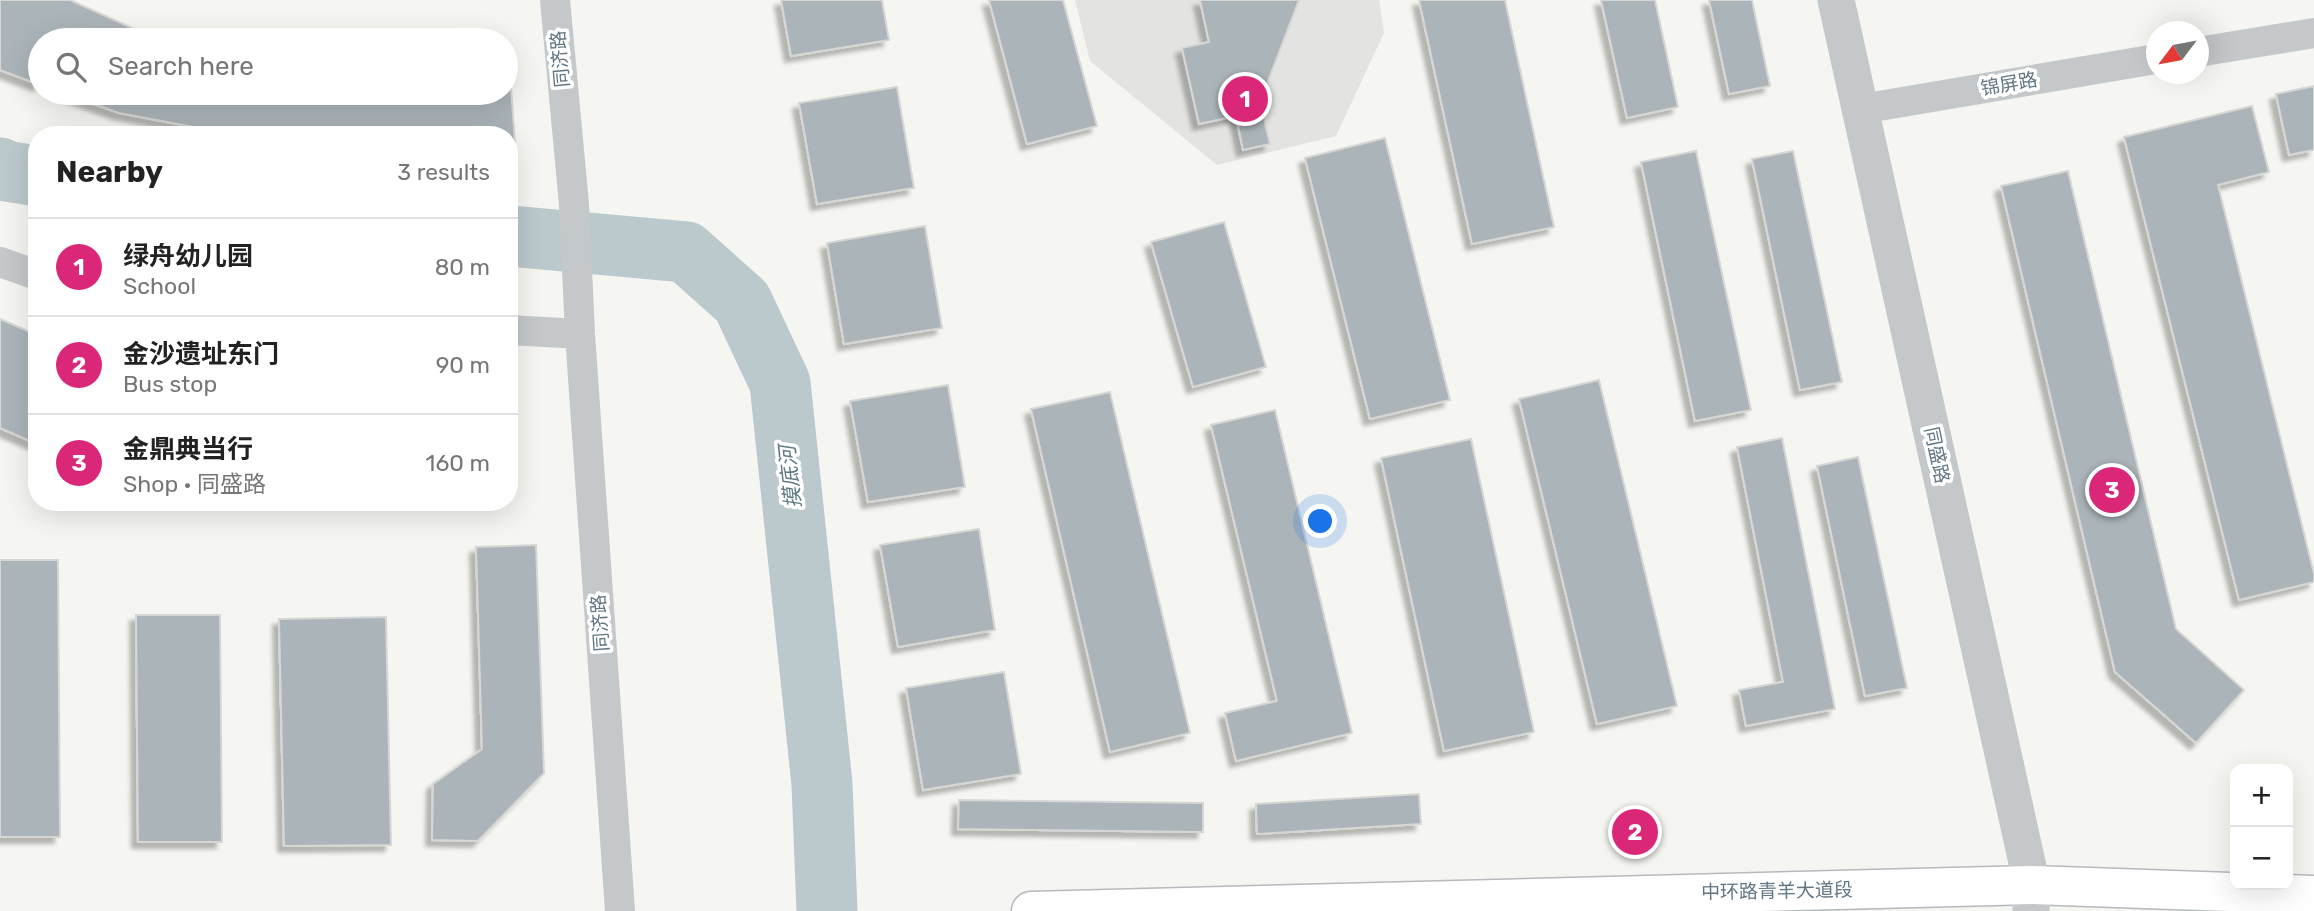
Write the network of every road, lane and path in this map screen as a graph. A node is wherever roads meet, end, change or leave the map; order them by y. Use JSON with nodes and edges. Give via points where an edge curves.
{"nodes":[{"id":1,"x":555,"y":0,"type":"edge"},
{"id":2,"x":1836,"y":0,"type":"edge"},
{"id":3,"x":2314,"y":33,"type":"edge"},
{"id":4,"x":2209,"y":50,"type":"edge"},
{"id":5,"x":2146,"y":61,"type":"edge"},
{"id":6,"x":1861,"y":109,"type":"junction"},
{"id":7,"x":0,"y":261,"type":"edge"},
{"id":8,"x":28,"y":272,"type":"edge"},
{"id":9,"x":518,"y":331,"type":"edge"},
{"id":10,"x":580,"y":334,"type":"junction"},
{"id":11,"x":2314,"y":895,"type":"edge"},
{"id":12,"x":2032,"y":898,"type":"edge"},
{"id":13,"x":620,"y":911,"type":"edge"},
{"id":14,"x":1031,"y":911,"type":"edge"}],
"edges":[{"from":1,"to":10,"type":"street","name":"同济路","via":[[574,204]]},
{"from":2,"to":6,"type":"street","name":"同盛路"},
{"from":3,"to":4,"type":"street"},
{"from":5,"to":6,"type":"street","name":"锦屏路"},
{"from":6,"to":12,"type":"street","name":"同盛路"},
{"from":7,"to":8,"type":"street"},
{"from":9,"to":10,"type":"street"},
{"from":10,"to":13,"type":"street","name":"同济路"},
{"from":11,"to":12,"type":"main road","name":"中环路青羊大道段"},
{"from":12,"to":14,"type":"main road","name":"中环路青羊大道段"}]}
